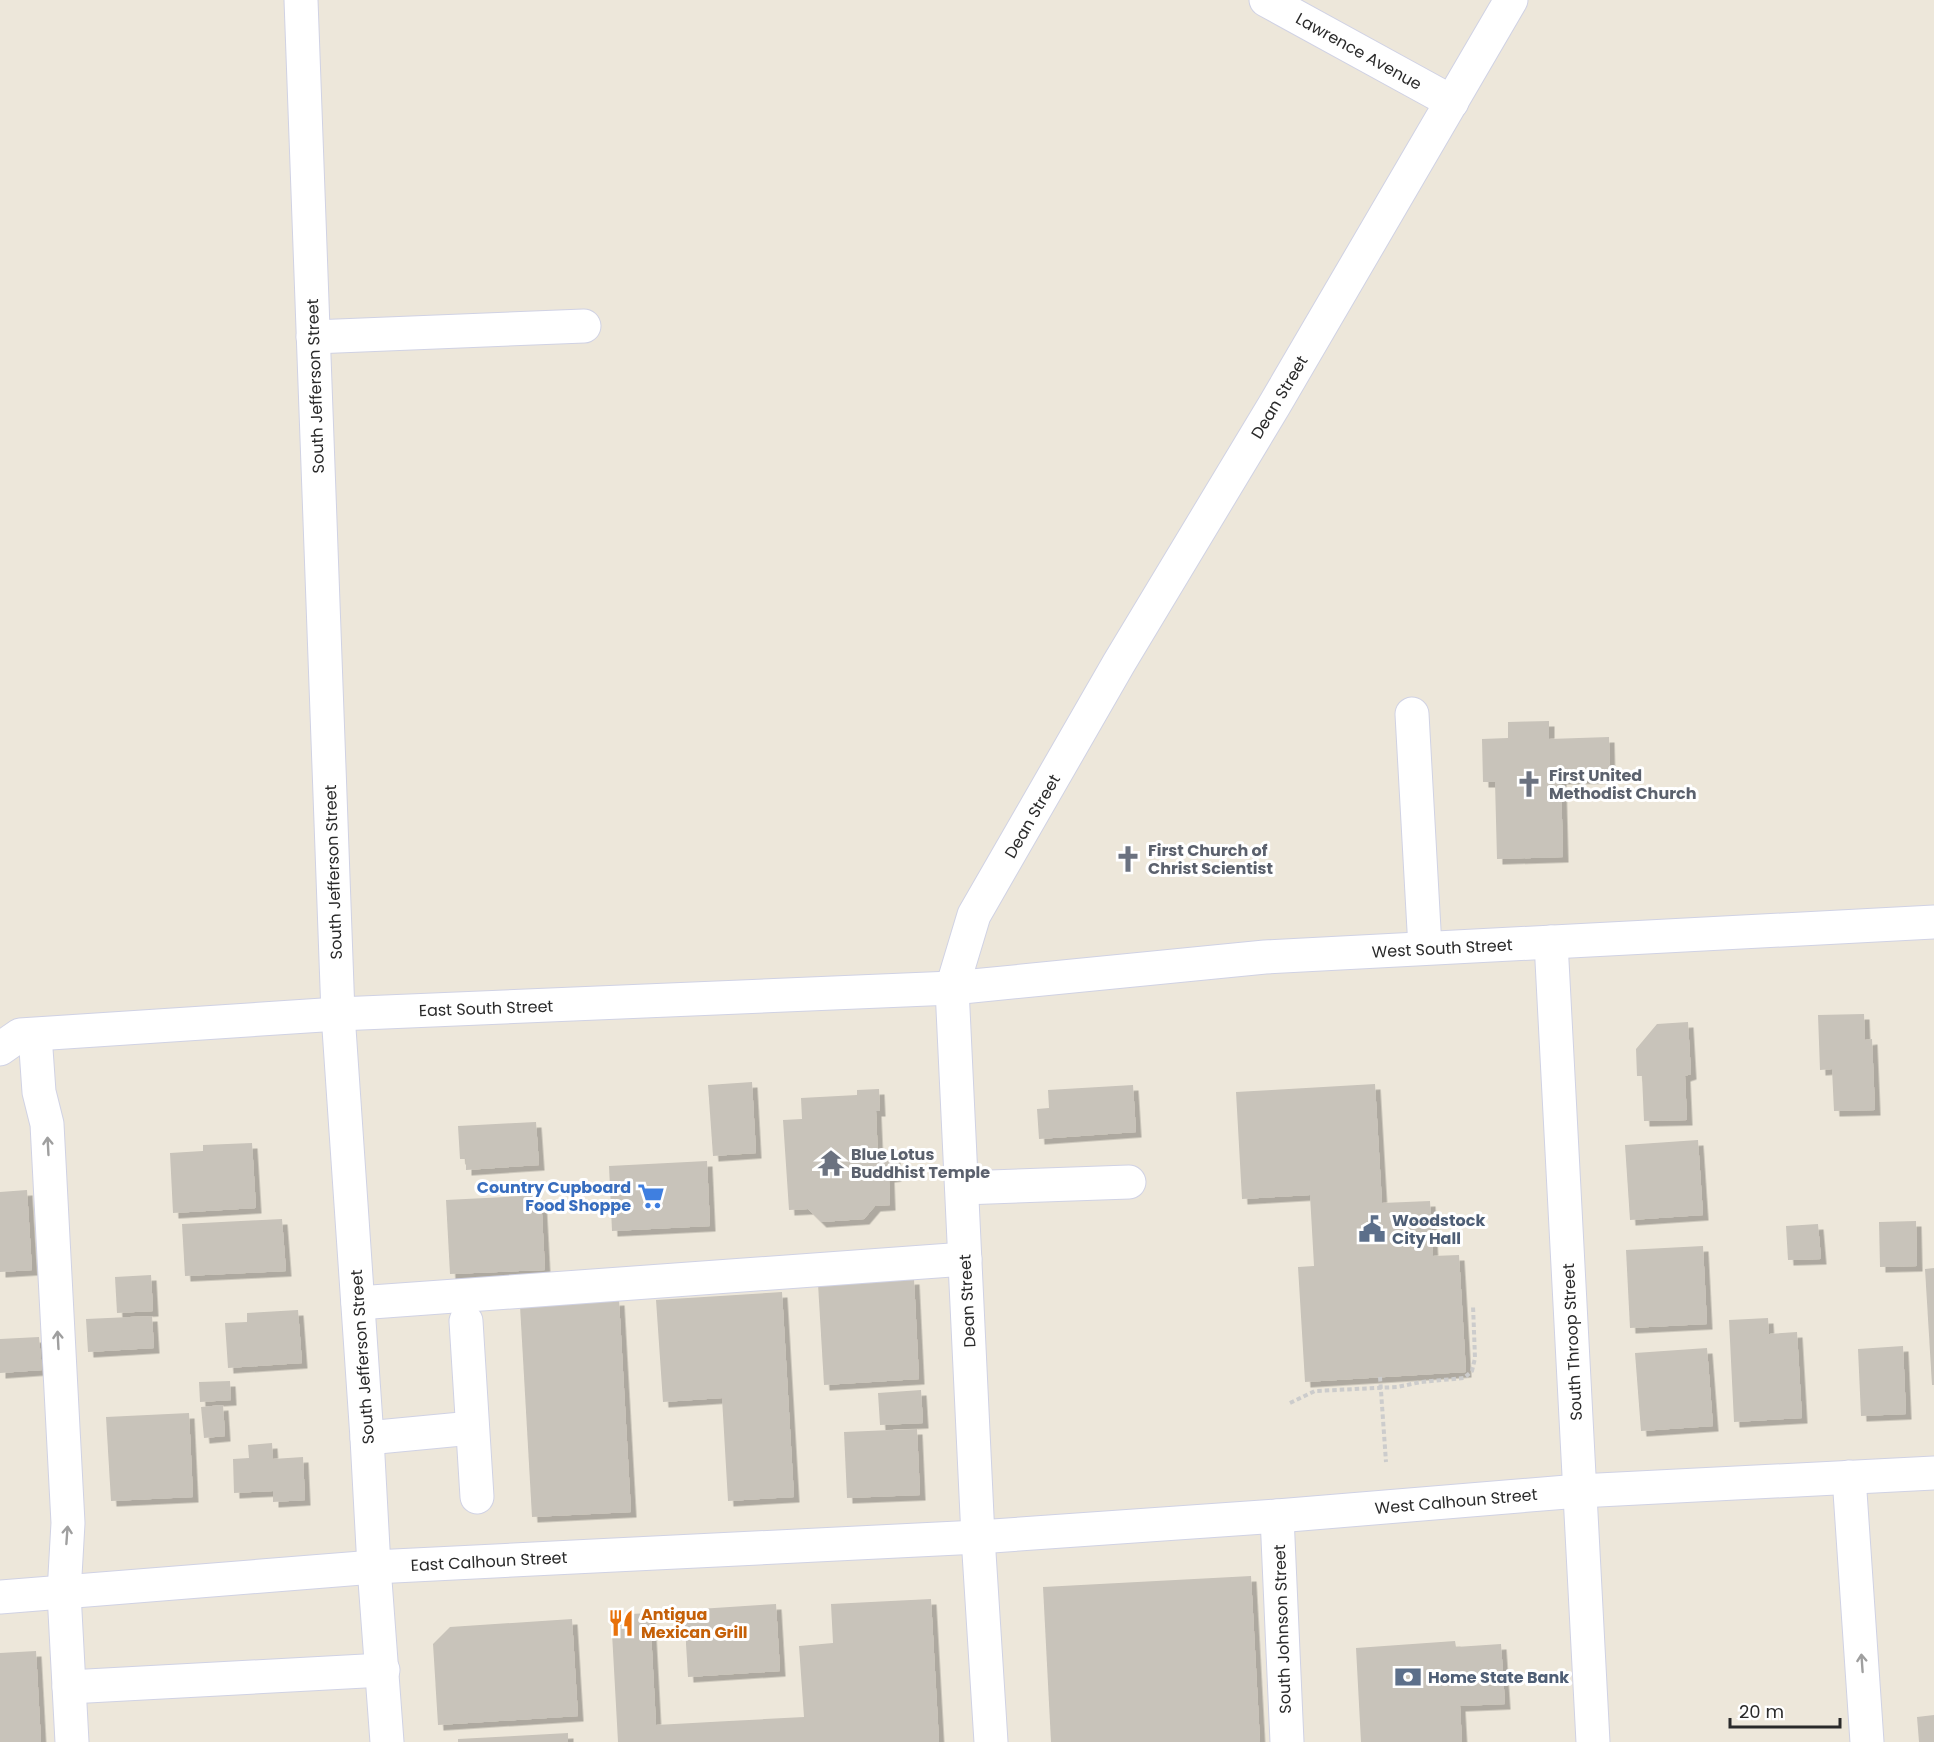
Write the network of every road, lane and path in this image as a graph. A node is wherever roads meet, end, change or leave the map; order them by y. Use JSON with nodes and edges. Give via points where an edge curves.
{"nodes":[{"id":1,"x":301,"y":0,"type":"edge"},
{"id":2,"x":1266,"y":0,"type":"edge"},
{"id":3,"x":1511,"y":0,"type":"edge"},
{"id":4,"x":1452,"y":102,"type":"junction"},
{"id":5,"x":584,"y":326,"type":"dead end"},
{"id":6,"x":313,"y":337,"type":"junction"},
{"id":7,"x":1412,"y":714,"type":"dead end"},
{"id":8,"x":1934,"y":922,"type":"edge"},
{"id":9,"x":1551,"y":942,"type":"junction"},
{"id":10,"x":1425,"y":948,"type":"junction"},
{"id":11,"x":952,"y":988,"type":"junction"},
{"id":12,"x":338,"y":1014,"type":"junction"},
{"id":13,"x":14,"y":1036,"type":"edge"},
{"id":14,"x":1129,"y":1182,"type":"dead end"},
{"id":15,"x":962,"y":1188,"type":"junction"},
{"id":16,"x":965,"y":1259,"type":"junction"},
{"id":17,"x":358,"y":1303,"type":"junction"},
{"id":18,"x":1473,"y":1305,"type":"dead end"},
{"id":19,"x":466,"y":1321,"type":"dead end"},
{"id":20,"x":1380,"y":1377,"type":"dead end"},
{"id":21,"x":1380,"y":1388,"type":"junction"},
{"id":22,"x":1290,"y":1403,"type":"dead end"},
{"id":23,"x":472,"y":1428,"type":"junction"},
{"id":24,"x":368,"y":1438,"type":"junction"},
{"id":25,"x":1386,"y":1462,"type":"dead end"},
{"id":26,"x":1934,"y":1473,"type":"edge"},
{"id":27,"x":1849,"y":1477,"type":"junction"},
{"id":28,"x":1580,"y":1491,"type":"junction"},
{"id":29,"x":477,"y":1497,"type":"dead end"},
{"id":30,"x":1277,"y":1516,"type":"junction"},
{"id":31,"x":978,"y":1537,"type":"junction"},
{"id":32,"x":374,"y":1567,"type":"junction"},
{"id":33,"x":64,"y":1593,"type":"junction"},
{"id":34,"x":0,"y":1597,"type":"edge"},
{"id":35,"x":383,"y":1670,"type":"junction"},
{"id":36,"x":69,"y":1687,"type":"junction"},
{"id":37,"x":72,"y":1742,"type":"edge"},
{"id":38,"x":387,"y":1742,"type":"edge"},
{"id":39,"x":991,"y":1742,"type":"edge"},
{"id":40,"x":1287,"y":1742,"type":"edge"},
{"id":41,"x":1593,"y":1742,"type":"edge"},
{"id":42,"x":1867,"y":1742,"type":"edge"}],
"edges":[{"from":1,"to":6,"type":"street","name":"South Jefferson Street"},
{"from":2,"to":4,"type":"street","name":"Lawrence Avenue"},
{"from":3,"to":4,"type":"street","name":"Dean Street"},
{"from":4,"to":11,"type":"street","name":"Dean Street","via":[[1119,663],[975,915]]},
{"from":5,"to":6,"type":"street"},
{"from":6,"to":12,"type":"street","name":"South Jefferson Street"},
{"from":7,"to":10,"type":"street"},
{"from":8,"to":9,"type":"street","name":"West South Street"},
{"from":9,"to":10,"type":"street","name":"West South Street"},
{"from":9,"to":28,"type":"street","name":"South Throop Street"},
{"from":10,"to":11,"type":"street","name":"West South Street","via":[[1265,957]]},
{"from":11,"to":12,"type":"street","name":"East South Street"},
{"from":11,"to":15,"type":"street","name":"Dean Street"},
{"from":12,"to":13,"type":"street","name":"East South Street"},
{"from":12,"to":17,"type":"street","name":"South Jefferson Street"},
{"from":33,"to":13,"type":"street","one_way":true,"via":[[68,1523],[47,1124],[39,1092]]},
{"from":14,"to":15,"type":"street"},
{"from":15,"to":16,"type":"street","name":"Dean Street"},
{"from":16,"to":17,"type":"street"},
{"from":16,"to":31,"type":"street","name":"Dean Street"},
{"from":17,"to":24,"type":"street","name":"South Jefferson Street"},
{"from":18,"to":21,"type":"path","via":[[1472,1371],[1464,1378]]},
{"from":19,"to":23,"type":"street"},
{"from":20,"to":21,"type":"path"},
{"from":21,"to":22,"type":"path","via":[[1315,1391]]},
{"from":21,"to":25,"type":"path"},
{"from":23,"to":24,"type":"street"},
{"from":23,"to":29,"type":"street"},
{"from":24,"to":32,"type":"street","name":"South Jefferson Street"},
{"from":26,"to":27,"type":"street","name":"West Calhoun Street"},
{"from":27,"to":28,"type":"street","name":"West Calhoun Street"},
{"from":42,"to":27,"type":"street","one_way":true},
{"from":28,"to":30,"type":"street","name":"West Calhoun Street"},
{"from":28,"to":41,"type":"street","name":"South Throop Street"},
{"from":30,"to":31,"type":"street","name":"West Calhoun Street"},
{"from":30,"to":40,"type":"street","name":"South Johnson Street"},
{"from":31,"to":32,"type":"street","name":"East Calhoun Street"},
{"from":31,"to":39,"type":"street","name":"Dean Street"},
{"from":32,"to":33,"type":"street","name":"East Calhoun Street"},
{"from":32,"to":35,"type":"street","name":"South Jefferson Street"},
{"from":33,"to":34,"type":"street","name":"East Calhoun Street"},
{"from":33,"to":36,"type":"street"},
{"from":35,"to":36,"type":"street"},
{"from":35,"to":38,"type":"street","name":"South Jefferson Street"},
{"from":36,"to":37,"type":"street"}]}
